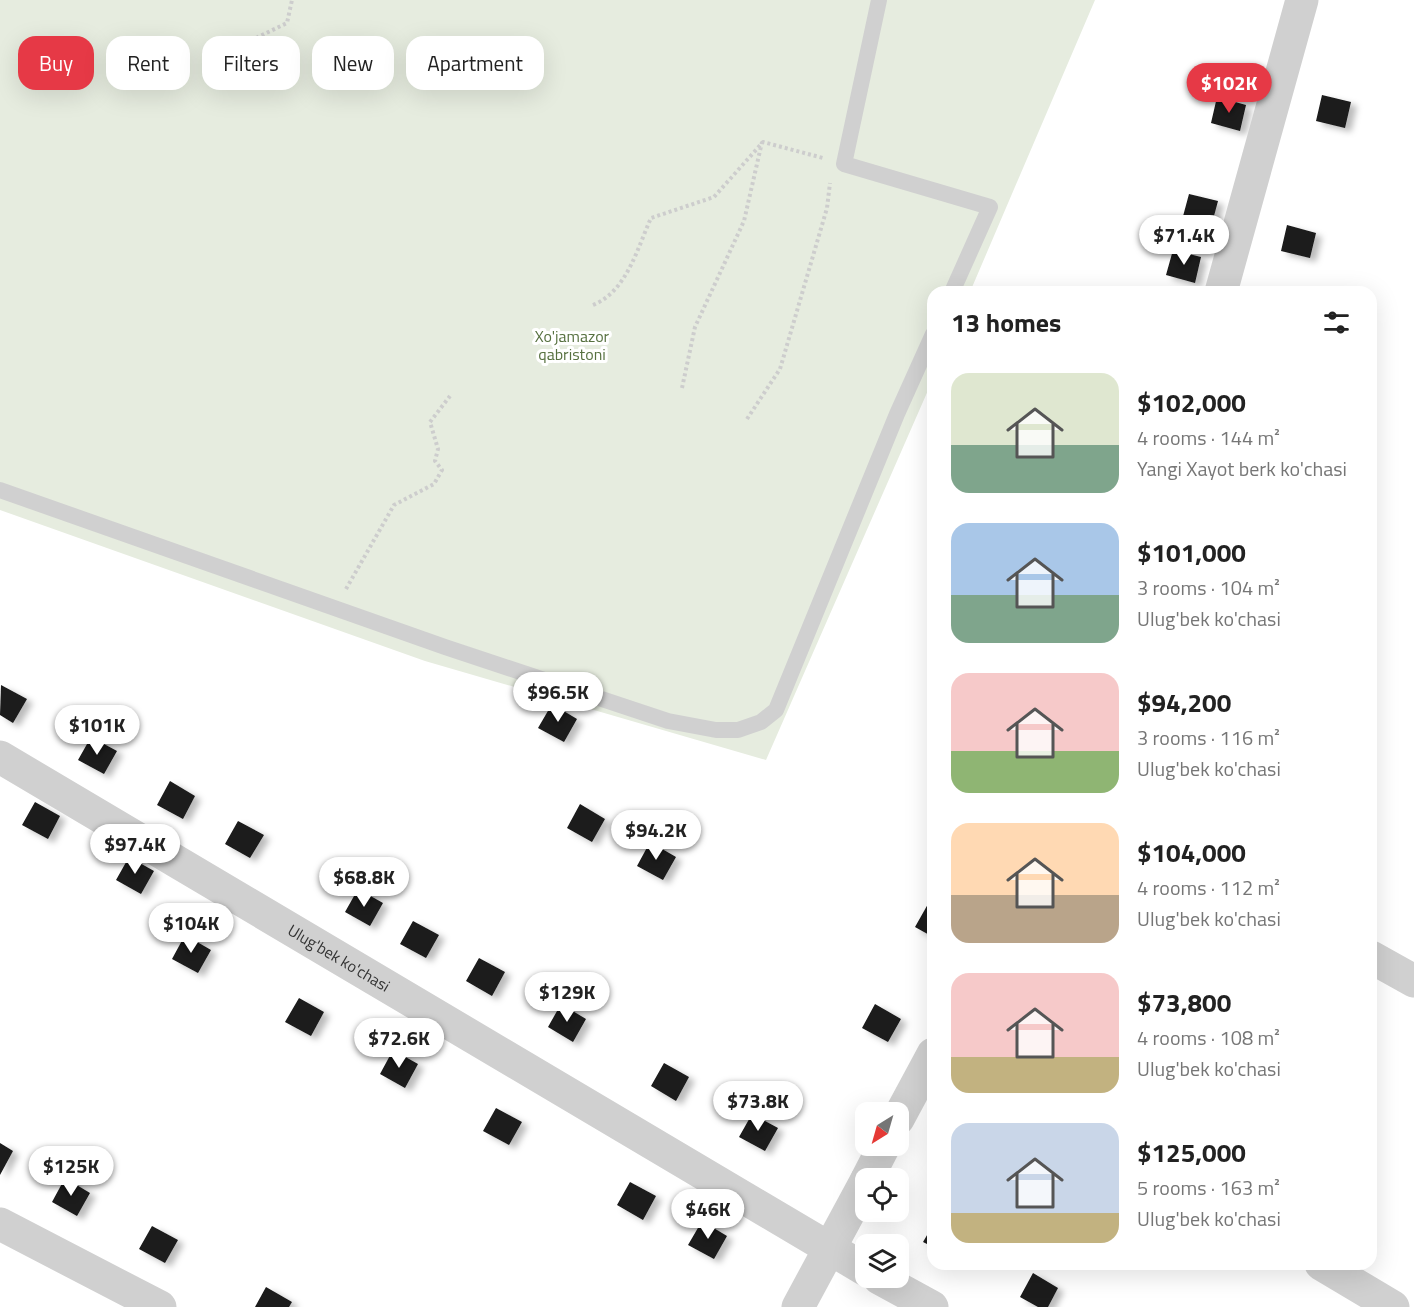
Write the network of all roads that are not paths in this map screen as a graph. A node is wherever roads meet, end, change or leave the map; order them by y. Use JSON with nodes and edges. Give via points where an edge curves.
{"nodes":[{"id":1,"x":879,"y":0,"type":"edge"},
{"id":2,"x":1302,"y":0,"type":"edge"},
{"id":3,"x":955,"y":286,"type":"edge"},
{"id":4,"x":1223,"y":286,"type":"edge"},
{"id":5,"x":927,"y":347,"type":"edge"},
{"id":6,"x":0,"y":490,"type":"edge"},
{"id":7,"x":0,"y":757,"type":"edge"},
{"id":8,"x":1377,"y":960,"type":"edge"},
{"id":9,"x":1414,"y":981,"type":"edge"},
{"id":10,"x":927,"y":1065,"type":"edge"},
{"id":11,"x":907,"y":1102,"type":"edge"},
{"id":12,"x":855,"y":1201,"type":"edge"},
{"id":13,"x":0,"y":1224,"type":"edge"},
{"id":14,"x":829,"y":1250,"type":"junction"},
{"id":15,"x":855,"y":1264,"type":"edge"},
{"id":16,"x":1331,"y":1270,"type":"edge"},
{"id":17,"x":897,"y":1288,"type":"edge"},
{"id":18,"x":160,"y":1307,"type":"edge"},
{"id":19,"x":798,"y":1307,"type":"edge"},
{"id":20,"x":932,"y":1307,"type":"edge"},
{"id":21,"x":1393,"y":1307,"type":"edge"}],
"edges":[{"from":1,"to":3,"type":"lane","via":[[838,162],[990,207]]},
{"from":2,"to":4,"type":"street"},
{"from":5,"to":6,"type":"lane","via":[[776,710],[760,722],[738,730],[668,721]]},
{"from":7,"to":14,"type":"street","name":"Ulug'bek ko'chasi"},
{"from":8,"to":9,"type":"street"},
{"from":10,"to":11,"type":"street"},
{"from":12,"to":14,"type":"street"},
{"from":13,"to":18,"type":"street"},
{"from":14,"to":15,"type":"street","name":"Ulug'bek ko'chasi"},
{"from":14,"to":19,"type":"street"},
{"from":16,"to":21,"type":"street"},
{"from":17,"to":20,"type":"street"}]}
